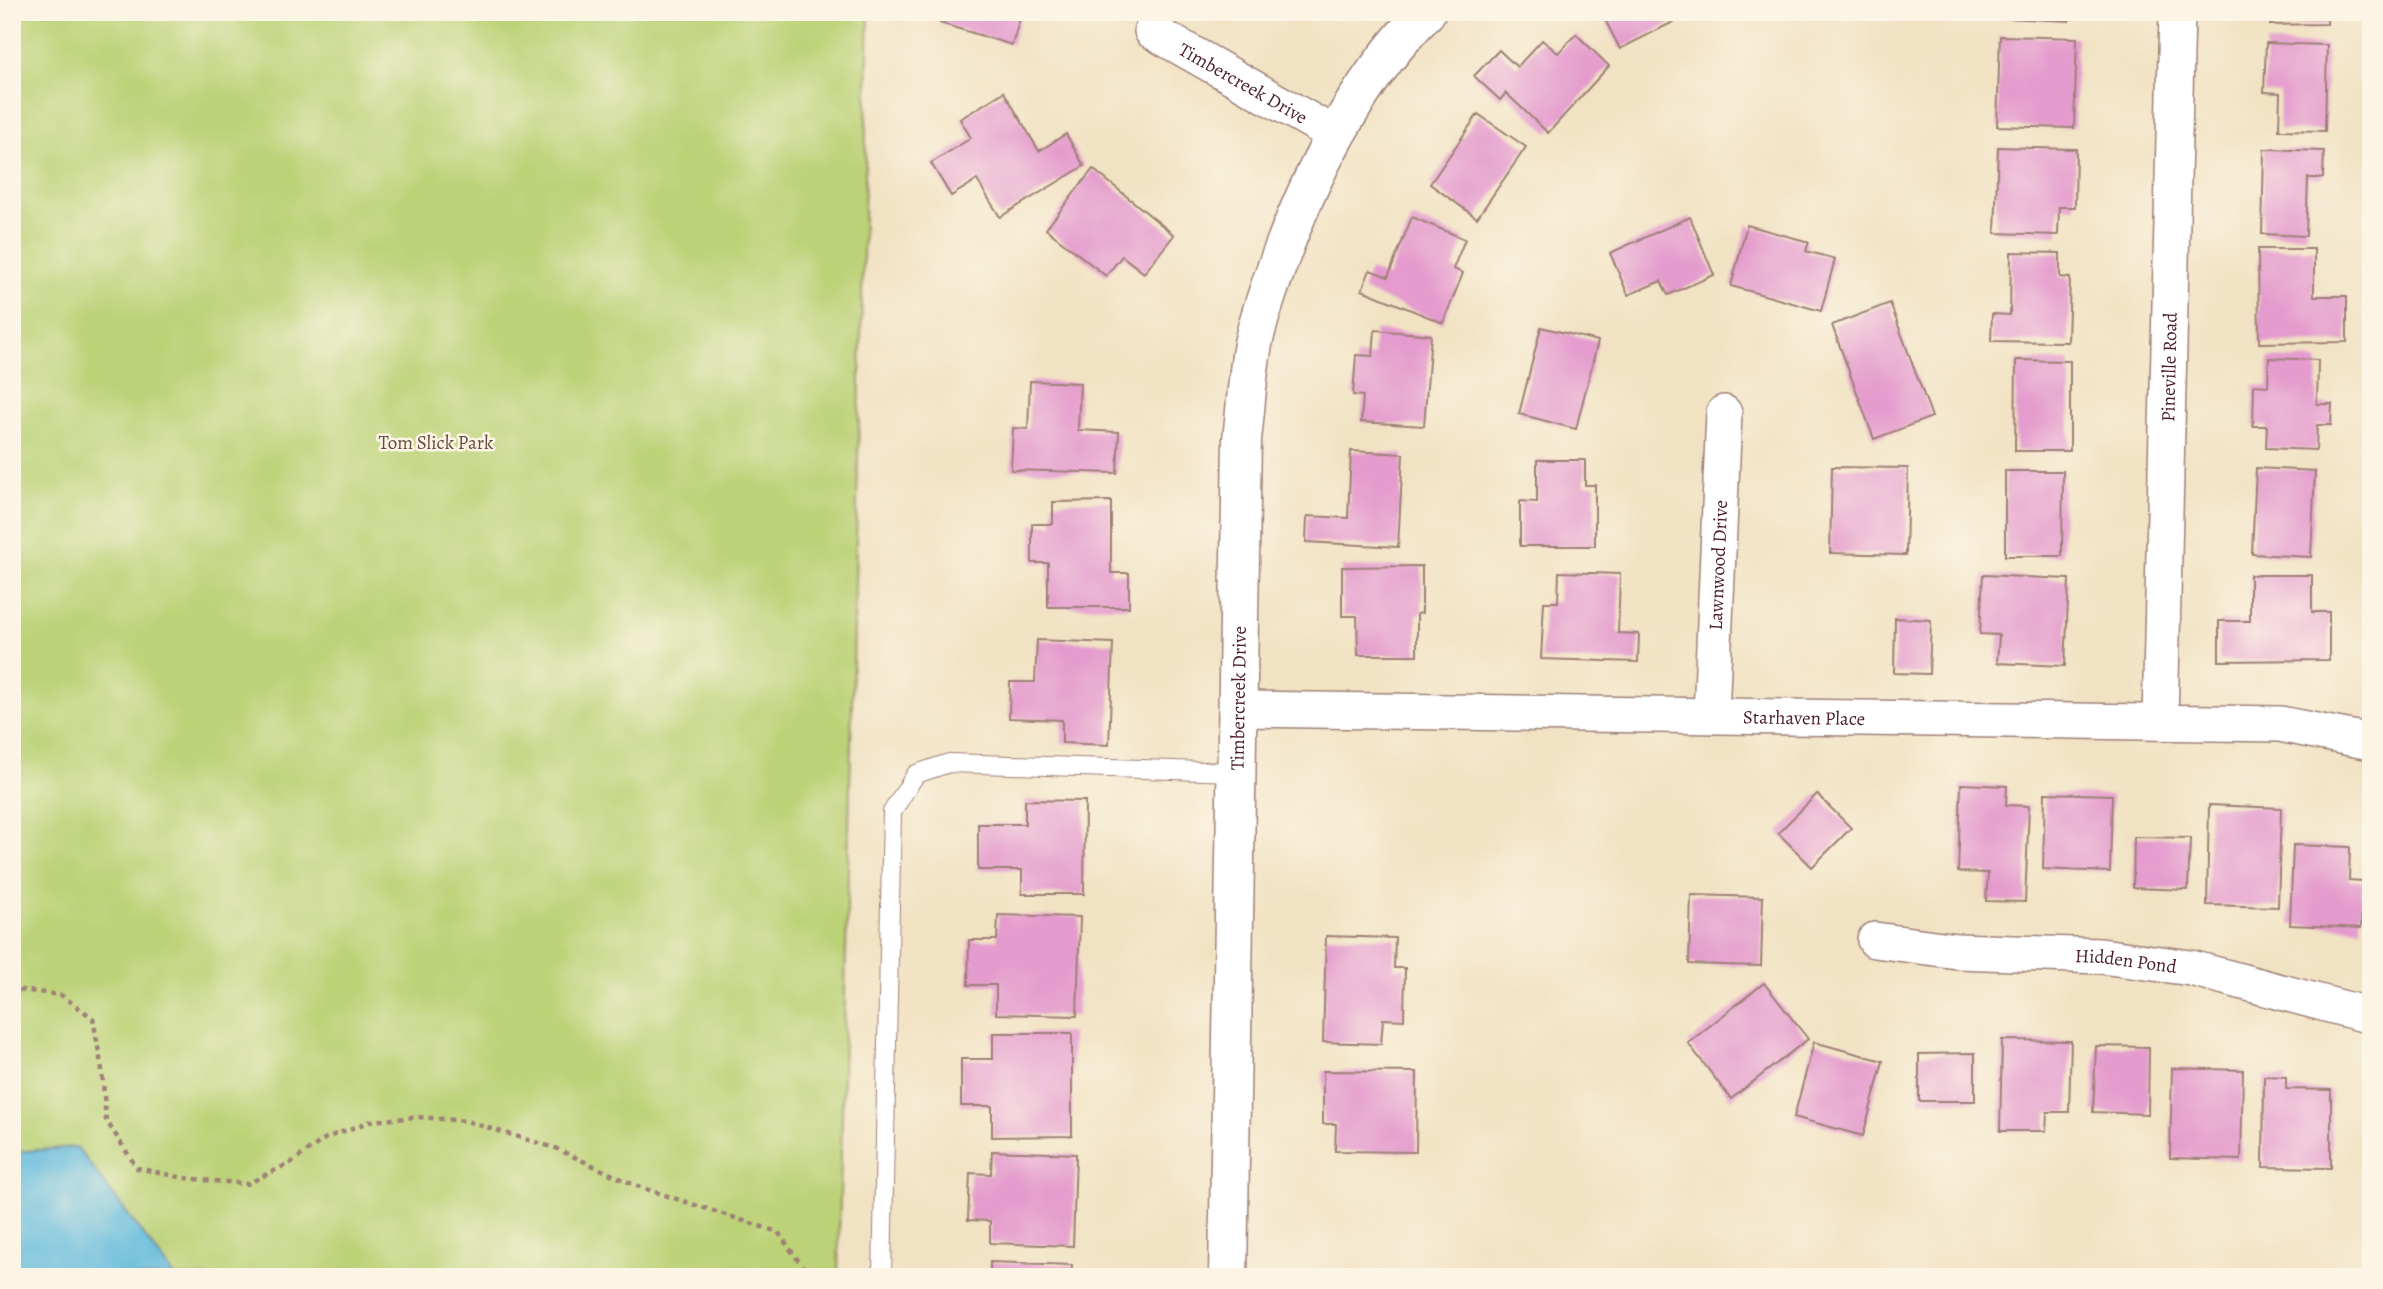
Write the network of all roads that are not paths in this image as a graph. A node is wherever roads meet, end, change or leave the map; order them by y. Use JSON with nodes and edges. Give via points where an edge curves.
{"nodes":[{"id":1,"x":1426,"y":12,"type":"edge"},
{"id":2,"x":2177,"y":12,"type":"edge"},
{"id":3,"x":1152,"y":31,"type":"dead end"},
{"id":4,"x":1334,"y":134,"type":"junction"},
{"id":5,"x":1724,"y":413,"type":"dead end"},
{"id":6,"x":1237,"y":709,"type":"junction"},
{"id":7,"x":1711,"y":715,"type":"junction"},
{"id":8,"x":2160,"y":722,"type":"junction"},
{"id":9,"x":2371,"y":742,"type":"edge"},
{"id":10,"x":1236,"y":772,"type":"junction"},
{"id":11,"x":1875,"y":940,"type":"dead end"},
{"id":12,"x":2371,"y":1016,"type":"edge"},
{"id":13,"x":882,"y":1277,"type":"edge"},
{"id":14,"x":1228,"y":1277,"type":"edge"}],
"edges":[{"from":1,"to":4,"type":"street","name":"Timbercreek Drive","via":[[1371,79]]},
{"from":2,"to":8,"type":"street","name":"Pineville Road"},
{"from":3,"to":4,"type":"street","name":"Timbercreek Drive"},
{"from":4,"to":6,"type":"street","name":"Timbercreek Drive","via":[[1299,207],[1253,344],[1242,439]]},
{"from":5,"to":7,"type":"street","name":"Lawnwood Drive"},
{"from":6,"to":7,"type":"street","name":"Starhaven Place"},
{"from":6,"to":10,"type":"street","name":"Timbercreek Drive"},
{"from":7,"to":8,"type":"street","name":"Starhaven Place"},
{"from":8,"to":9,"type":"street","name":"Starhaven Place","via":[[2280,724]]},
{"from":10,"to":13,"type":"lane","via":[[949,763],[916,774],[892,812]]},
{"from":10,"to":14,"type":"street","name":"Timbercreek Drive"},
{"from":11,"to":12,"type":"street","name":"Hidden Pond","via":[[1957,951],[2101,956],[2191,968]]}]}
